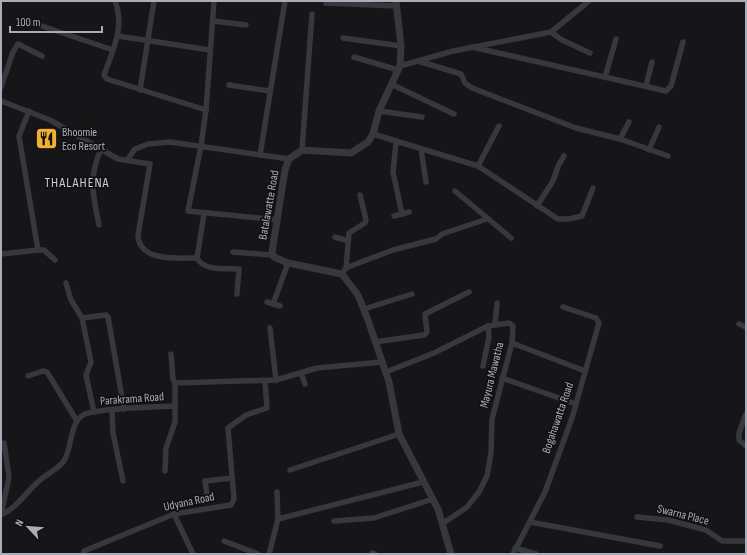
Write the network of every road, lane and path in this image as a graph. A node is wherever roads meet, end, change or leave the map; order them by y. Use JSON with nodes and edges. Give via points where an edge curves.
{"nodes":[{"id":1,"x":115,"y":1,"type":"edge"},
{"id":2,"x":154,"y":1,"type":"edge"},
{"id":3,"x":214,"y":1,"type":"edge"},
{"id":4,"x":285,"y":1,"type":"edge"},
{"id":5,"x":589,"y":1,"type":"edge"},
{"id":6,"x":328,"y":3,"type":"edge"},
{"id":7,"x":396,"y":4,"type":"edge"},
{"id":8,"x":312,"y":14,"type":"dead end"},
{"id":9,"x":27,"y":21,"type":"dead end"},
{"id":10,"x":212,"y":21,"type":"junction"},
{"id":11,"x":246,"y":25,"type":"dead end"},
{"id":12,"x":551,"y":32,"type":"junction"},
{"id":13,"x":118,"y":36,"type":"junction"},
{"id":14,"x":343,"y":38,"type":"dead end"},
{"id":15,"x":616,"y":39,"type":"dead end"},
{"id":16,"x":149,"y":42,"type":"junction"},
{"id":17,"x":683,"y":42,"type":"dead end"},
{"id":18,"x":401,"y":46,"type":"junction"},
{"id":19,"x":472,"y":47,"type":"junction"},
{"id":20,"x":113,"y":50,"type":"junction"},
{"id":21,"x":210,"y":50,"type":"junction"},
{"id":22,"x":590,"y":53,"type":"dead end"},
{"id":23,"x":42,"y":56,"type":"dead end"},
{"id":24,"x":354,"y":57,"type":"dead end"},
{"id":25,"x":418,"y":61,"type":"junction"},
{"id":26,"x":652,"y":62,"type":"dead end"},
{"id":27,"x":399,"y":68,"type":"junction"},
{"id":28,"x":605,"y":77,"type":"junction"},
{"id":29,"x":391,"y":84,"type":"junction"},
{"id":30,"x":1,"y":86,"type":"edge"},
{"id":31,"x":229,"y":86,"type":"dead end"},
{"id":32,"x":646,"y":86,"type":"junction"},
{"id":33,"x":140,"y":90,"type":"junction"},
{"id":34,"x":270,"y":91,"type":"junction"},
{"id":35,"x":1,"y":101,"type":"edge"},
{"id":36,"x":206,"y":110,"type":"junction"},
{"id":37,"x":29,"y":111,"type":"junction"},
{"id":38,"x":380,"y":111,"type":"junction"},
{"id":39,"x":454,"y":114,"type":"dead end"},
{"id":40,"x":422,"y":117,"type":"dead end"},
{"id":41,"x":629,"y":122,"type":"dead end"},
{"id":42,"x":499,"y":126,"type":"dead end"},
{"id":43,"x":659,"y":127,"type":"dead end"},
{"id":44,"x":373,"y":134,"type":"junction"},
{"id":45,"x":620,"y":139,"type":"junction"},
{"id":46,"x":396,"y":142,"type":"junction"},
{"id":47,"x":201,"y":146,"type":"junction"},
{"id":48,"x":421,"y":148,"type":"junction"},
{"id":49,"x":100,"y":149,"type":"junction"},
{"id":50,"x":302,"y":150,"type":"junction"},
{"id":51,"x":649,"y":150,"type":"junction"},
{"id":52,"x":260,"y":155,"type":"junction"},
{"id":53,"x":564,"y":156,"type":"dead end"},
{"id":54,"x":668,"y":156,"type":"dead end"},
{"id":55,"x":128,"y":159,"type":"junction"},
{"id":56,"x":289,"y":159,"type":"junction"},
{"id":57,"x":478,"y":166,"type":"junction"},
{"id":58,"x":426,"y":182,"type":"dead end"},
{"id":59,"x":594,"y":188,"type":"dead end"},
{"id":60,"x":455,"y":191,"type":"dead end"},
{"id":61,"x":360,"y":195,"type":"dead end"},
{"id":62,"x":537,"y":206,"type":"junction"},
{"id":63,"x":409,"y":212,"type":"dead end"},
{"id":64,"x":204,"y":214,"type":"junction"},
{"id":65,"x":402,"y":214,"type":"junction"},
{"id":66,"x":394,"y":216,"type":"dead end"},
{"id":67,"x":487,"y":219,"type":"junction"},
{"id":68,"x":278,"y":220,"type":"junction"},
{"id":69,"x":99,"y":224,"type":"dead end"},
{"id":70,"x":335,"y":237,"type":"dead end"},
{"id":71,"x":511,"y":238,"type":"dead end"},
{"id":72,"x":348,"y":240,"type":"junction"},
{"id":73,"x":38,"y":250,"type":"junction"},
{"id":74,"x":233,"y":252,"type":"dead end"},
{"id":75,"x":1,"y":254,"type":"edge"},
{"id":76,"x":272,"y":255,"type":"junction"},
{"id":77,"x":197,"y":258,"type":"junction"},
{"id":78,"x":55,"y":260,"type":"dead end"},
{"id":79,"x":288,"y":263,"type":"junction"},
{"id":80,"x":344,"y":271,"type":"junction"},
{"id":81,"x":66,"y":283,"type":"dead end"},
{"id":82,"x":468,"y":292,"type":"dead end"},
{"id":83,"x":237,"y":294,"type":"dead end"},
{"id":84,"x":412,"y":294,"type":"dead end"},
{"id":85,"x":267,"y":302,"type":"dead end"},
{"id":86,"x":273,"y":304,"type":"junction"},
{"id":87,"x":496,"y":304,"type":"dead end"},
{"id":88,"x":280,"y":306,"type":"dead end"},
{"id":89,"x":563,"y":306,"type":"dead end"},
{"id":90,"x":364,"y":310,"type":"junction"},
{"id":91,"x":82,"y":318,"type":"junction"},
{"id":92,"x":495,"y":324,"type":"junction"},
{"id":93,"x":739,"y":324,"type":"dead end"},
{"id":94,"x":488,"y":326,"type":"junction"},
{"id":95,"x":746,"y":327,"type":"edge"},
{"id":96,"x":270,"y":328,"type":"dead end"},
{"id":97,"x":375,"y":342,"type":"junction"},
{"id":98,"x":512,"y":343,"type":"junction"},
{"id":99,"x":170,"y":354,"type":"dead end"},
{"id":100,"x":382,"y":362,"type":"junction"},
{"id":101,"x":483,"y":366,"type":"dead end"},
{"id":102,"x":586,"y":371,"type":"junction"},
{"id":103,"x":386,"y":372,"type":"junction"},
{"id":104,"x":301,"y":373,"type":"junction"},
{"id":105,"x":28,"y":376,"type":"dead end"},
{"id":106,"x":502,"y":378,"type":"junction"},
{"id":107,"x":276,"y":380,"type":"junction"},
{"id":108,"x":265,"y":381,"type":"junction"},
{"id":109,"x":175,"y":383,"type":"junction"},
{"id":110,"x":305,"y":384,"type":"dead end"},
{"id":111,"x":576,"y":404,"type":"junction"},
{"id":112,"x":175,"y":406,"type":"junction"},
{"id":113,"x":124,"y":409,"type":"junction"},
{"id":114,"x":112,"y":410,"type":"junction"},
{"id":115,"x":94,"y":412,"type":"junction"},
{"id":116,"x":746,"y":414,"type":"edge"},
{"id":117,"x":77,"y":421,"type":"junction"},
{"id":118,"x":399,"y":434,"type":"junction"},
{"id":119,"x":4,"y":443,"type":"dead end"},
{"id":120,"x":746,"y":446,"type":"edge"},
{"id":121,"x":290,"y":470,"type":"dead end"},
{"id":122,"x":165,"y":472,"type":"dead end"},
{"id":123,"x":232,"y":478,"type":"junction"},
{"id":124,"x":123,"y":481,"type":"dead end"},
{"id":125,"x":423,"y":482,"type":"junction"},
{"id":126,"x":277,"y":492,"type":"dead end"},
{"id":127,"x":207,"y":495,"type":"dead end"},
{"id":128,"x":433,"y":500,"type":"junction"},
{"id":129,"x":174,"y":514,"type":"junction"},
{"id":130,"x":1,"y":515,"type":"edge"},
{"id":131,"x":637,"y":517,"type":"dead end"},
{"id":132,"x":278,"y":519,"type":"junction"},
{"id":133,"x":334,"y":521,"type":"dead end"},
{"id":134,"x":530,"y":522,"type":"junction"},
{"id":135,"x":442,"y":524,"type":"junction"},
{"id":136,"x":224,"y":541,"type":"dead end"},
{"id":137,"x":746,"y":541,"type":"edge"},
{"id":138,"x":660,"y":546,"type":"dead end"},
{"id":139,"x":514,"y":551,"type":"edge"},
{"id":140,"x":83,"y":554,"type":"edge"},
{"id":141,"x":193,"y":554,"type":"edge"},
{"id":142,"x":258,"y":554,"type":"edge"},
{"id":143,"x":269,"y":554,"type":"edge"},
{"id":144,"x":451,"y":554,"type":"edge"},
{"id":145,"x":536,"y":554,"type":"edge"}],
"edges":[{"from":1,"to":13,"type":"street","via":[[120,14]]},
{"from":2,"to":16,"type":"street"},
{"from":3,"to":10,"type":"street"},
{"from":4,"to":34,"type":"street"},
{"from":5,"to":12,"type":"street"},
{"from":6,"to":7,"type":"street"},
{"from":7,"to":18,"type":"street"},
{"from":8,"to":50,"type":"street"},
{"from":9,"to":20,"type":"street"},
{"from":10,"to":11,"type":"street"},
{"from":10,"to":21,"type":"street"},
{"from":12,"to":19,"type":"street"},
{"from":12,"to":22,"type":"street"},
{"from":13,"to":16,"type":"street"},
{"from":13,"to":20,"type":"street"},
{"from":14,"to":18,"type":"street"},
{"from":15,"to":28,"type":"street"},
{"from":16,"to":21,"type":"street"},
{"from":16,"to":33,"type":"street"},
{"from":17,"to":32,"type":"street","via":[[671,86],[666,91]]},
{"from":18,"to":27,"type":"street"},
{"from":19,"to":25,"type":"street"},
{"from":19,"to":28,"type":"street"},
{"from":20,"to":33,"type":"street","via":[[104,76]]},
{"from":21,"to":36,"type":"street"},
{"from":23,"to":30,"type":"street","via":[[18,44]]},
{"from":24,"to":27,"type":"street"},
{"from":25,"to":27,"type":"street"},
{"from":25,"to":45,"type":"street","via":[[461,74],[465,83],[472,88],[576,128]]},
{"from":26,"to":32,"type":"street"},
{"from":27,"to":29,"type":"street"},
{"from":28,"to":32,"type":"street"},
{"from":29,"to":38,"type":"street"},
{"from":29,"to":39,"type":"street"},
{"from":31,"to":34,"type":"street"},
{"from":33,"to":36,"type":"street"},
{"from":34,"to":52,"type":"street"},
{"from":35,"to":37,"type":"street"},
{"from":36,"to":47,"type":"street"},
{"from":37,"to":49,"type":"street"},
{"from":37,"to":73,"type":"street","via":[[19,136]]},
{"from":38,"to":40,"type":"street"},
{"from":38,"to":44,"type":"street"},
{"from":41,"to":45,"type":"street"},
{"from":42,"to":57,"type":"street"},
{"from":43,"to":51,"type":"street"},
{"from":44,"to":46,"type":"street"},
{"from":44,"to":50,"type":"street","via":[[368,142],[351,153]]},
{"from":45,"to":51,"type":"street"},
{"from":46,"to":48,"type":"street"},
{"from":46,"to":65,"type":"street","via":[[393,172]]},
{"from":47,"to":52,"type":"street"},
{"from":47,"to":55,"type":"street","via":[[170,142],[148,144],[135,149]]},
{"from":47,"to":64,"type":"street","via":[[188,212]]},
{"from":48,"to":57,"type":"street"},
{"from":48,"to":58,"type":"street"},
{"from":49,"to":55,"type":"street","via":[[118,159]]},
{"from":49,"to":69,"type":"street","via":[[95,162],[92,187]]},
{"from":50,"to":56,"type":"street","name":"Batalawatte Road"},
{"from":51,"to":54,"type":"street"},
{"from":52,"to":56,"type":"street"},
{"from":53,"to":62,"type":"street","via":[[553,181]]},
{"from":55,"to":77,"type":"street","via":[[150,164],[138,244],[162,258]]},
{"from":56,"to":68,"type":"street","name":"Batalawatte Road"},
{"from":57,"to":62,"type":"street"},
{"from":59,"to":62,"type":"street","via":[[582,216],[558,219]]},
{"from":60,"to":67,"type":"street"},
{"from":61,"to":72,"type":"street","via":[[366,220],[363,226],[351,231]]},
{"from":63,"to":65,"type":"street"},
{"from":64,"to":68,"type":"street"},
{"from":64,"to":77,"type":"street"},
{"from":65,"to":66,"type":"street"},
{"from":67,"to":71,"type":"street"},
{"from":67,"to":80,"type":"street","via":[[442,234],[436,239],[393,250]]},
{"from":68,"to":76,"type":"street","name":"Batalawatte Road"},
{"from":70,"to":72,"type":"street"},
{"from":72,"to":80,"type":"street"},
{"from":73,"to":75,"type":"street"},
{"from":73,"to":78,"type":"street","via":[[44,250]]},
{"from":74,"to":76,"type":"street"},
{"from":76,"to":79,"type":"street","name":"Batalawatte Road","via":[[277,260]]},
{"from":77,"to":83,"type":"street","via":[[200,264],[206,267],[239,269]]},
{"from":79,"to":80,"type":"street","name":"Batalawatte Road"},
{"from":79,"to":86,"type":"street"},
{"from":80,"to":90,"type":"street"},
{"from":81,"to":91,"type":"street","via":[[71,300]]},
{"from":82,"to":97,"type":"street","via":[[425,314],[427,332],[424,335]]},
{"from":84,"to":90,"type":"street"},
{"from":85,"to":86,"type":"street"},
{"from":86,"to":88,"type":"street"},
{"from":87,"to":92,"type":"street"},
{"from":89,"to":102,"type":"street","name":"Bogahawatta Road","via":[[598,320]]},
{"from":90,"to":97,"type":"street"},
{"from":91,"to":113,"type":"street","via":[[106,315],[108,317]]},
{"from":91,"to":115,"type":"street","via":[[91,362],[86,375]]},
{"from":92,"to":94,"type":"street","name":"Mayura Mawatha"},
{"from":92,"to":98,"type":"street","name":"Mayura Mawatha","via":[[512,323]]},
{"from":93,"to":95,"type":"street"},
{"from":94,"to":101,"type":"street","via":[[489,337]]},
{"from":94,"to":103,"type":"street","name":"Mayura Mawatha"},
{"from":96,"to":107,"type":"street"},
{"from":97,"to":100,"type":"street"},
{"from":98,"to":102,"type":"street"},
{"from":98,"to":106,"type":"street","name":"Mayura Mawatha"},
{"from":99,"to":109,"type":"street"},
{"from":100,"to":103,"type":"street"},
{"from":100,"to":104,"type":"street","name":"Parakrama Road","via":[[317,368]]},
{"from":102,"to":111,"type":"street","name":"Bogahawatta Road"},
{"from":103,"to":118,"type":"street"},
{"from":104,"to":107,"type":"street","name":"Parakrama Road"},
{"from":104,"to":110,"type":"street"},
{"from":105,"to":117,"type":"street","via":[[47,372]]},
{"from":106,"to":111,"type":"street"},
{"from":106,"to":135,"type":"street","name":"Mayura Mawatha","via":[[492,419],[492,453],[487,476],[467,507]]},
{"from":107,"to":108,"type":"street","name":"Parakrama Road"},
{"from":108,"to":109,"type":"street","name":"Parakrama Road"},
{"from":108,"to":123,"type":"street","name":"Udyana Road","via":[[267,408],[246,415],[228,428]]},
{"from":109,"to":112,"type":"street","name":"Parakrama Road"},
{"from":111,"to":134,"type":"street","name":"Bogahawatta Road","via":[[544,492]]},
{"from":112,"to":113,"type":"street","name":"Parakrama Road"},
{"from":112,"to":122,"type":"street","via":[[175,422],[166,448]]},
{"from":113,"to":114,"type":"street","name":"Parakrama Road"},
{"from":114,"to":115,"type":"street","name":"Parakrama Road"},
{"from":114,"to":124,"type":"street","via":[[113,433]]},
{"from":115,"to":117,"type":"street","name":"Parakrama Road","via":[[84,414]]},
{"from":116,"to":120,"type":"street","via":[[739,433],[740,440]]},
{"from":117,"to":130,"type":"street","via":[[65,459],[39,480],[10,511]]},
{"from":118,"to":121,"type":"street"},
{"from":118,"to":125,"type":"street"},
{"from":119,"to":130,"type":"street","via":[[9,477]]},
{"from":123,"to":127,"type":"street","via":[[205,481]]},
{"from":123,"to":129,"type":"street","name":"Udyana Road","via":[[234,499],[231,505]]},
{"from":125,"to":128,"type":"street"},
{"from":125,"to":132,"type":"street"},
{"from":126,"to":132,"type":"street"},
{"from":128,"to":133,"type":"street","via":[[374,518]]},
{"from":128,"to":135,"type":"street"},
{"from":129,"to":140,"type":"street","name":"Udyana Road","via":[[84,551]]},
{"from":129,"to":141,"type":"street"},
{"from":131,"to":137,"type":"street","name":"Swarna Place","via":[[668,520],[706,530],[722,541]]},
{"from":132,"to":143,"type":"street"},
{"from":134,"to":138,"type":"street"},
{"from":134,"to":139,"type":"street","name":"Bogahawatta Road"},
{"from":135,"to":144,"type":"street"},
{"from":136,"to":142,"type":"street"},
{"from":139,"to":145,"type":"street"}]}
